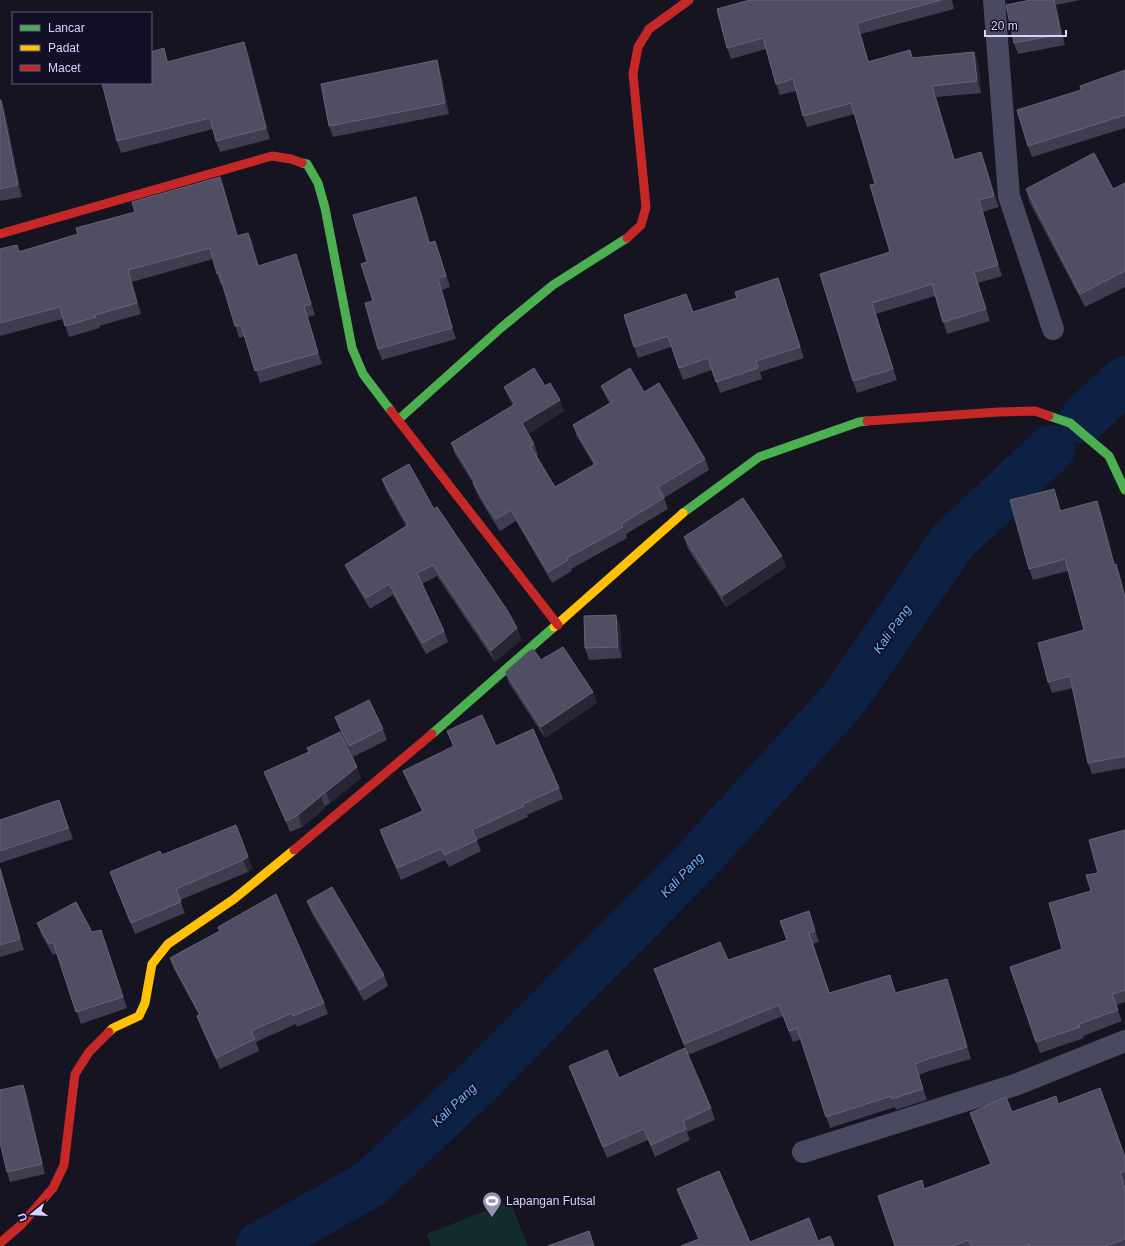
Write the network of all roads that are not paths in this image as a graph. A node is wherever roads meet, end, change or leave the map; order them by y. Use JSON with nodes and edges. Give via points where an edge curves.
{"nodes":[{"id":1,"x":689,"y":0,"type":"edge"},
{"id":2,"x":994,"y":0,"type":"edge"},
{"id":3,"x":0,"y":234,"type":"edge"},
{"id":4,"x":1053,"y":329,"type":"dead end"},
{"id":5,"x":398,"y":420,"type":"junction"},
{"id":6,"x":1125,"y":490,"type":"edge"},
{"id":7,"x":558,"y":624,"type":"junction"},
{"id":8,"x":1125,"y":1041,"type":"edge"},
{"id":9,"x":803,"y":1152,"type":"dead end"},
{"id":10,"x":0,"y":1243,"type":"edge"}],
"edges":[{"from":1,"to":5,"type":"street","via":[[649,29],[638,48],[633,74],[646,207],[641,225],[625,240],[552,286]]},
{"from":2,"to":4,"type":"street","via":[[1009,196]]},
{"from":3,"to":5,"type":"street","via":[[272,156],[307,164],[318,183],[325,208],[352,348],[363,374]]},
{"from":5,"to":7,"type":"street"},
{"from":6,"to":7,"type":"street","via":[[1109,456],[1070,423],[1036,411],[859,422],[759,457],[684,512]]},
{"from":7,"to":10,"type":"street","via":[[416,748],[234,899],[168,944],[152,964],[145,1002],[138,1016],[113,1028],[88,1052],[75,1074],[64,1165],[53,1188],[21,1225]]},
{"from":8,"to":9,"type":"street","via":[[1016,1085]]}]}
